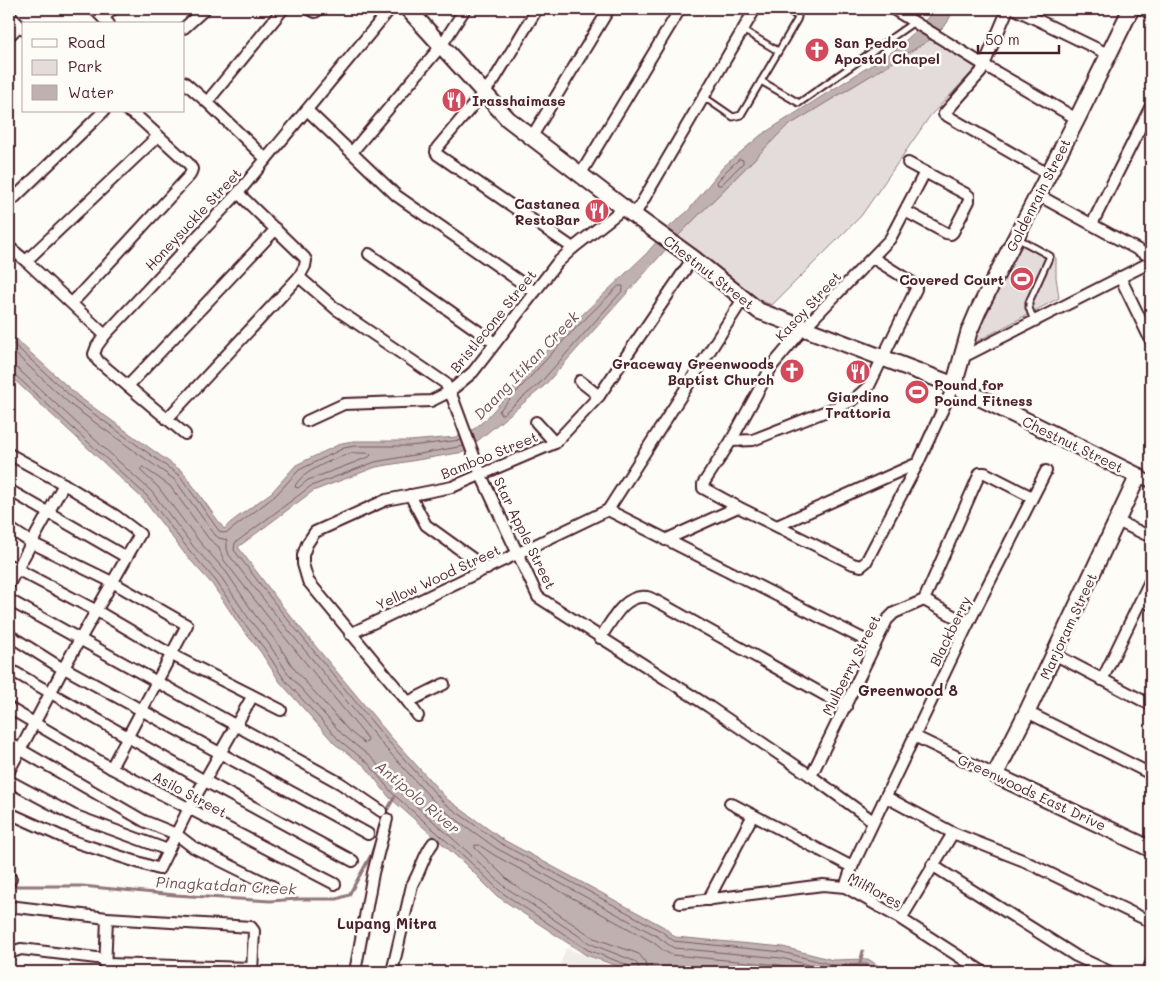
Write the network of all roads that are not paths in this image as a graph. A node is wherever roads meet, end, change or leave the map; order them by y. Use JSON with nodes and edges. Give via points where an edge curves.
{"nodes":[{"id":1,"x":94,"y":9,"type":"edge"},
{"id":2,"x":113,"y":9,"type":"edge"},
{"id":3,"x":205,"y":9,"type":"edge"},
{"id":4,"x":282,"y":9,"type":"edge"},
{"id":5,"x":309,"y":9,"type":"edge"},
{"id":6,"x":320,"y":9,"type":"edge"},
{"id":7,"x":390,"y":9,"type":"edge"},
{"id":8,"x":408,"y":9,"type":"edge"},
{"id":9,"x":465,"y":9,"type":"edge"},
{"id":10,"x":537,"y":9,"type":"edge"},
{"id":11,"x":609,"y":9,"type":"edge"},
{"id":12,"x":680,"y":9,"type":"edge"},
{"id":13,"x":755,"y":9,"type":"edge"},
{"id":14,"x":786,"y":9,"type":"edge"},
{"id":15,"x":893,"y":9,"type":"edge"},
{"id":16,"x":1008,"y":9,"type":"edge"},
{"id":17,"x":1015,"y":9,"type":"edge"},
{"id":18,"x":1131,"y":9,"type":"edge"},
{"id":19,"x":1142,"y":9,"type":"edge"},
{"id":20,"x":1151,"y":14,"type":"edge"},
{"id":21,"x":9,"y":15,"type":"edge"},
{"id":22,"x":106,"y":21,"type":"edge"},
{"id":23,"x":918,"y":24,"type":"junction"},
{"id":24,"x":185,"y":27,"type":"edge"},
{"id":25,"x":21,"y":28,"type":"edge"},
{"id":26,"x":742,"y":30,"type":"junction"},
{"id":27,"x":9,"y":36,"type":"edge"},
{"id":28,"x":441,"y":46,"type":"junction"},
{"id":29,"x":778,"y":51,"type":"junction"},
{"id":30,"x":1110,"y":55,"type":"junction"},
{"id":31,"x":984,"y":65,"type":"junction"},
{"id":32,"x":761,"y":81,"type":"junction"},
{"id":33,"x":185,"y":83,"type":"edge"},
{"id":34,"x":484,"y":93,"type":"junction"},
{"id":35,"x":704,"y":97,"type":"junction"},
{"id":36,"x":207,"y":102,"type":"junction"},
{"id":37,"x":1151,"y":106,"type":"edge"},
{"id":38,"x":307,"y":110,"type":"junction"},
{"id":39,"x":103,"y":112,"type":"edge"},
{"id":40,"x":130,"y":112,"type":"edge"},
{"id":41,"x":1077,"y":119,"type":"junction"},
{"id":42,"x":158,"y":136,"type":"junction"},
{"id":43,"x":531,"y":138,"type":"junction"},
{"id":44,"x":352,"y":152,"type":"junction"},
{"id":45,"x":266,"y":159,"type":"junction"},
{"id":46,"x":908,"y":163,"type":"dead end"},
{"id":47,"x":925,"y":172,"type":"junction"},
{"id":48,"x":1048,"y":174,"type":"junction"},
{"id":49,"x":580,"y":175,"type":"junction"},
{"id":50,"x":238,"y":193,"type":"junction"},
{"id":51,"x":1038,"y":195,"type":"junction"},
{"id":52,"x":9,"y":203,"type":"edge"},
{"id":53,"x":905,"y":211,"type":"junction"},
{"id":54,"x":629,"y":212,"type":"junction"},
{"id":55,"x":1092,"y":224,"type":"junction"},
{"id":56,"x":276,"y":230,"type":"junction"},
{"id":57,"x":1016,"y":238,"type":"junction"},
{"id":58,"x":9,"y":247,"type":"edge"},
{"id":59,"x":573,"y":248,"type":"junction"},
{"id":60,"x":369,"y":254,"type":"dead end"},
{"id":61,"x":1150,"y":255,"type":"edge"},
{"id":62,"x":693,"y":258,"type":"junction"},
{"id":63,"x":873,"y":258,"type":"junction"},
{"id":64,"x":26,"y":261,"type":"junction"},
{"id":65,"x":299,"y":277,"type":"junction"},
{"id":66,"x":1120,"y":277,"type":"junction"},
{"id":67,"x":535,"y":292,"type":"junction"},
{"id":68,"x":743,"y":299,"type":"junction"},
{"id":69,"x":72,"y":303,"type":"junction"},
{"id":70,"x":1034,"y":321,"type":"junction"},
{"id":71,"x":804,"y":328,"type":"junction"},
{"id":72,"x":105,"y":335,"type":"junction"},
{"id":73,"x":1151,"y":341,"type":"edge"},
{"id":74,"x":495,"y":343,"type":"junction"},
{"id":75,"x":882,"y":357,"type":"junction"},
{"id":76,"x":961,"y":358,"type":"junction"},
{"id":77,"x":580,"y":381,"type":"dead end"},
{"id":78,"x":954,"y":385,"type":"junction"},
{"id":79,"x":128,"y":386,"type":"junction"},
{"id":80,"x":451,"y":396,"type":"junction"},
{"id":81,"x":599,"y":396,"type":"junction"},
{"id":82,"x":167,"y":419,"type":"junction"},
{"id":83,"x":307,"y":420,"type":"dead end"},
{"id":84,"x":536,"y":422,"type":"dead end"},
{"id":85,"x":185,"y":434,"type":"dead end"},
{"id":86,"x":731,"y":441,"type":"junction"},
{"id":87,"x":554,"y":443,"type":"junction"},
{"id":88,"x":9,"y":454,"type":"edge"},
{"id":89,"x":918,"y":463,"type":"junction"},
{"id":90,"x":1046,"y":471,"type":"dead end"},
{"id":91,"x":481,"y":475,"type":"junction"},
{"id":92,"x":1147,"y":479,"type":"edge"},
{"id":93,"x":64,"y":484,"type":"junction"},
{"id":94,"x":9,"y":490,"type":"edge"},
{"id":95,"x":410,"y":495,"type":"junction"},
{"id":96,"x":1032,"y":497,"type":"junction"},
{"id":97,"x":738,"y":507,"type":"junction"},
{"id":98,"x":608,"y":510,"type":"junction"},
{"id":99,"x":49,"y":514,"type":"junction"},
{"id":100,"x":1117,"y":521,"type":"junction"},
{"id":101,"x":777,"y":526,"type":"junction"},
{"id":102,"x":9,"y":528,"type":"edge"},
{"id":103,"x":1151,"y":537,"type":"edge"},
{"id":104,"x":665,"y":540,"type":"junction"},
{"id":105,"x":32,"y":543,"type":"junction"},
{"id":106,"x":519,"y":554,"type":"junction"},
{"id":107,"x":126,"y":557,"type":"junction"},
{"id":108,"x":13,"y":567,"type":"edge"},
{"id":109,"x":487,"y":569,"type":"junction"},
{"id":110,"x":1151,"y":580,"type":"edge"},
{"id":111,"x":112,"y":582,"type":"junction"},
{"id":112,"x":9,"y":584,"type":"edge"},
{"id":113,"x":9,"y":600,"type":"edge"},
{"id":114,"x":924,"y":600,"type":"junction"},
{"id":115,"x":1147,"y":602,"type":"edge"},
{"id":116,"x":97,"y":611,"type":"junction"},
{"id":117,"x":968,"y":624,"type":"junction"},
{"id":118,"x":350,"y":634,"type":"junction"},
{"id":119,"x":9,"y":635,"type":"edge"},
{"id":120,"x":600,"y":638,"type":"junction"},
{"id":121,"x":80,"y":640,"type":"junction"},
{"id":122,"x":875,"y":645,"type":"junction"},
{"id":123,"x":1054,"y":654,"type":"junction"},
{"id":124,"x":172,"y":655,"type":"junction"},
{"id":125,"x":9,"y":669,"type":"edge"},
{"id":126,"x":63,"y":670,"type":"junction"},
{"id":127,"x":1102,"y":680,"type":"junction"},
{"id":128,"x":157,"y":683,"type":"junction"},
{"id":129,"x":444,"y":684,"type":"dead end"},
{"id":130,"x":50,"y":694,"type":"junction"},
{"id":131,"x":252,"y":697,"type":"junction"},
{"id":132,"x":408,"y":702,"type":"junction"},
{"id":133,"x":1151,"y":705,"type":"edge"},
{"id":134,"x":846,"y":707,"type":"junction"},
{"id":135,"x":9,"y":708,"type":"edge"},
{"id":136,"x":281,"y":710,"type":"dead end"},
{"id":137,"x":143,"y":711,"type":"junction"},
{"id":138,"x":1027,"y":712,"type":"junction"},
{"id":139,"x":418,"y":716,"type":"dead end"},
{"id":140,"x":34,"y":722,"type":"junction"},
{"id":141,"x":237,"y":725,"type":"junction"},
{"id":142,"x":914,"y":736,"type":"junction"},
{"id":143,"x":128,"y":737,"type":"junction"},
{"id":144,"x":9,"y":743,"type":"edge"},
{"id":145,"x":20,"y":749,"type":"junction"},
{"id":146,"x":220,"y":753,"type":"junction"},
{"id":147,"x":111,"y":768,"type":"junction"},
{"id":148,"x":9,"y":772,"type":"edge"},
{"id":149,"x":1151,"y":774,"type":"edge"},
{"id":150,"x":995,"y":775,"type":"junction"},
{"id":151,"x":811,"y":776,"type":"junction"},
{"id":152,"x":9,"y":781,"type":"edge"},
{"id":153,"x":205,"y":781,"type":"junction"},
{"id":154,"x":886,"y":797,"type":"junction"},
{"id":155,"x":730,"y":803,"type":"dead end"},
{"id":156,"x":189,"y":808,"type":"junction"},
{"id":157,"x":9,"y":813,"type":"edge"},
{"id":158,"x":753,"y":815,"type":"junction"},
{"id":159,"x":873,"y":821,"type":"junction"},
{"id":160,"x":953,"y":833,"type":"junction"},
{"id":161,"x":176,"y":834,"type":"junction"},
{"id":162,"x":368,"y":834,"type":"dead end"},
{"id":163,"x":433,"y":843,"type":"dead end"},
{"id":164,"x":1151,"y":849,"type":"edge"},
{"id":165,"x":168,"y":850,"type":"junction"},
{"id":166,"x":353,"y":862,"type":"dead end"},
{"id":167,"x":932,"y":866,"type":"junction"},
{"id":168,"x":852,"y":867,"type":"junction"},
{"id":169,"x":335,"y":884,"type":"dead end"},
{"id":170,"x":272,"y":886,"type":"dead end"},
{"id":171,"x":844,"y":887,"type":"junction"},
{"id":172,"x":708,"y":900,"type":"junction"},
{"id":173,"x":680,"y":903,"type":"dead end"},
{"id":174,"x":9,"y":909,"type":"edge"},
{"id":175,"x":107,"y":918,"type":"junction"},
{"id":176,"x":901,"y":919,"type":"junction"},
{"id":177,"x":1151,"y":922,"type":"edge"},
{"id":178,"x":9,"y":953,"type":"edge"},
{"id":179,"x":1151,"y":964,"type":"edge"},
{"id":180,"x":105,"y":965,"type":"edge"},
{"id":181,"x":252,"y":970,"type":"edge"},
{"id":182,"x":355,"y":972,"type":"edge"},
{"id":183,"x":392,"y":972,"type":"edge"},
{"id":184,"x":983,"y":972,"type":"edge"},
{"id":185,"x":1110,"y":972,"type":"edge"},
{"id":186,"x":1148,"y":972,"type":"edge"}],
"edges":[{"from":1,"to":22,"type":"street"},
{"from":2,"to":22,"type":"street"},
{"from":3,"to":24,"type":"street"},
{"from":4,"to":36,"type":"street"},
{"from":5,"to":6,"type":"street","via":[[316,12]]},
{"from":7,"to":38,"type":"street","name":"Honeysuckle Street"},
{"from":8,"to":28,"type":"street","name":"Chestnut Street"},
{"from":9,"to":28,"type":"street"},
{"from":10,"to":34,"type":"street"},
{"from":11,"to":43,"type":"street"},
{"from":12,"to":49,"type":"street"},
{"from":13,"to":26,"type":"street","name":"Bristlecone Street"},
{"from":14,"to":29,"type":"lane","via":[[798,17]]},
{"from":15,"to":23,"type":"street"},
{"from":16,"to":31,"type":"street"},
{"from":17,"to":30,"type":"street"},
{"from":18,"to":30,"type":"street","name":"Goldenrain Street"},
{"from":19,"to":20,"type":"street"},
{"from":21,"to":25,"type":"street"},
{"from":23,"to":31,"type":"street"},
{"from":23,"to":32,"type":"lane","via":[[799,103]]},
{"from":25,"to":27,"type":"street"},
{"from":26,"to":29,"type":"lane"},
{"from":26,"to":35,"type":"street","name":"Bristlecone Street"},
{"from":28,"to":34,"type":"street","name":"Chestnut Street"},
{"from":28,"to":44,"type":"street"},
{"from":29,"to":32,"type":"lane"},
{"from":30,"to":41,"type":"street","name":"Goldenrain Street"},
{"from":31,"to":41,"type":"street"},
{"from":31,"to":48,"type":"street","via":[[944,114]]},
{"from":32,"to":35,"type":"lane","via":[[737,117]]},
{"from":33,"to":36,"type":"street"},
{"from":34,"to":43,"type":"street","name":"Chestnut Street"},
{"from":34,"to":59,"type":"street","via":[[436,152]]},
{"from":35,"to":54,"type":"street","name":"Bristlecone Street"},
{"from":36,"to":45,"type":"street"},
{"from":37,"to":55,"type":"street"},
{"from":38,"to":44,"type":"street"},
{"from":38,"to":45,"type":"street","name":"Honeysuckle Street"},
{"from":39,"to":52,"type":"street"},
{"from":40,"to":42,"type":"street"},
{"from":41,"to":48,"type":"street","name":"Goldenrain Street"},
{"from":42,"to":64,"type":"street"},
{"from":42,"to":69,"type":"street","via":[[188,163],[192,169],[190,175]]},
{"from":43,"to":49,"type":"street","name":"Chestnut Street"},
{"from":44,"to":67,"type":"street","via":[[397,196]]},
{"from":45,"to":50,"type":"street","name":"Honeysuckle Street"},
{"from":46,"to":47,"type":"street"},
{"from":47,"to":53,"type":"street","name":"Kasoy Street"},
{"from":47,"to":53,"type":"street","via":[[969,196],[969,201],[951,234]]},
{"from":48,"to":51,"type":"street","name":"Goldenrain Street"},
{"from":49,"to":54,"type":"street","name":"Chestnut Street"},
{"from":50,"to":56,"type":"street"},
{"from":50,"to":72,"type":"street","name":"Honeysuckle Street"},
{"from":51,"to":55,"type":"street"},
{"from":51,"to":57,"type":"street","name":"Goldenrain Street"},
{"from":53,"to":63,"type":"street","name":"Kasoy Street","via":[[890,239]]},
{"from":54,"to":59,"type":"street","name":"Bristlecone Street"},
{"from":54,"to":62,"type":"street","name":"Chestnut Street"},
{"from":55,"to":61,"type":"street"},
{"from":56,"to":65,"type":"street","via":[[306,260]]},
{"from":56,"to":79,"type":"street"},
{"from":57,"to":70,"type":"lane","via":[[1050,256],[1029,302]]},
{"from":57,"to":76,"type":"street","name":"Goldenrain Street","via":[[978,311]]},
{"from":58,"to":64,"type":"street"},
{"from":59,"to":67,"type":"street","name":"Bristlecone Street"},
{"from":60,"to":74,"type":"street"},
{"from":61,"to":66,"type":"street"},
{"from":62,"to":68,"type":"street","name":"Chestnut Street"},
{"from":62,"to":81,"type":"street","name":"Bamboo Street"},
{"from":63,"to":71,"type":"street","name":"Kasoy Street"},
{"from":63,"to":75,"type":"street","via":[[916,285]]},
{"from":64,"to":69,"type":"street"},
{"from":65,"to":80,"type":"street","name":"Star Apple Street","via":[[336,310],[444,384]]},
{"from":65,"to":82,"type":"street"},
{"from":66,"to":70,"type":"street"},
{"from":66,"to":73,"type":"street"},
{"from":67,"to":74,"type":"street","name":"Bristlecone Street"},
{"from":68,"to":71,"type":"street","name":"Chestnut Street","via":[[759,311]]},
{"from":68,"to":98,"type":"street"},
{"from":69,"to":72,"type":"street"},
{"from":70,"to":76,"type":"street"},
{"from":71,"to":75,"type":"street","name":"Chestnut Street"},
{"from":71,"to":86,"type":"street","name":"Kasoy Street","via":[[772,366]]},
{"from":72,"to":79,"type":"street","name":"Honeysuckle Street","via":[[94,354]]},
{"from":74,"to":80,"type":"street","name":"Bristlecone Street"},
{"from":75,"to":78,"type":"street","name":"Chestnut Street"},
{"from":75,"to":86,"type":"street","via":[[869,386],[852,401],[753,440]]},
{"from":76,"to":78,"type":"street","name":"Goldenrain Street"},
{"from":77,"to":81,"type":"street"},
{"from":78,"to":89,"type":"street"},
{"from":78,"to":92,"type":"street","name":"Chestnut Street"},
{"from":79,"to":82,"type":"street","name":"Honeysuckle Street"},
{"from":80,"to":83,"type":"street","name":"Bristlecone Street","via":[[430,401],[344,404]]},
{"from":80,"to":91,"type":"street","name":"Star Apple Street"},
{"from":81,"to":87,"type":"street","name":"Bamboo Street"},
{"from":82,"to":85,"type":"street","name":"Honeysuckle Street"},
{"from":84,"to":87,"type":"street"},
{"from":86,"to":97,"type":"street","name":"Kasoy Street","via":[[703,488]]},
{"from":87,"to":91,"type":"street","name":"Bamboo Street"},
{"from":88,"to":93,"type":"street"},
{"from":89,"to":101,"type":"street"},
{"from":89,"to":101,"type":"street","via":[[861,566]]},
{"from":90,"to":96,"type":"street","name":"Blackberry"},
{"from":91,"to":95,"type":"street","name":"Bamboo Street","via":[[452,487]]},
{"from":91,"to":106,"type":"street","name":"Star Apple Street"},
{"from":92,"to":100,"type":"street","name":"Marjoram Street"},
{"from":93,"to":99,"type":"street"},
{"from":93,"to":107,"type":"street","via":[[139,532]]},
{"from":94,"to":99,"type":"street"},
{"from":95,"to":109,"type":"street","via":[[426,525]]},
{"from":95,"to":118,"type":"street","name":"Bamboo Street","via":[[361,510],[315,532],[307,544],[303,564],[308,581]]},
{"from":96,"to":114,"type":"street","via":[[980,473]]},
{"from":96,"to":117,"type":"street","name":"Blackberry"},
{"from":97,"to":101,"type":"street"},
{"from":97,"to":104,"type":"street"},
{"from":98,"to":104,"type":"street"},
{"from":98,"to":106,"type":"street","name":"Yellow Wood Street"},
{"from":99,"to":105,"type":"street"},
{"from":99,"to":107,"type":"street"},
{"from":100,"to":103,"type":"street"},
{"from":100,"to":123,"type":"street","name":"Marjoram Street"},
{"from":102,"to":105,"type":"street"},
{"from":104,"to":122,"type":"street"},
{"from":105,"to":108,"type":"street"},
{"from":105,"to":111,"type":"street"},
{"from":106,"to":109,"type":"street","name":"Yellow Wood Street"},
{"from":106,"to":120,"type":"street","name":"Star Apple Street","via":[[538,597]]},
{"from":107,"to":111,"type":"street"},
{"from":108,"to":112,"type":"street"},
{"from":108,"to":116,"type":"street"},
{"from":109,"to":118,"type":"street","name":"Yellow Wood Street"},
{"from":110,"to":115,"type":"street"},
{"from":111,"to":116,"type":"street"},
{"from":111,"to":124,"type":"street","via":[[186,624]]},
{"from":113,"to":121,"type":"street"},
{"from":114,"to":117,"type":"street"},
{"from":114,"to":122,"type":"street","name":"Mulberry Street","via":[[894,613]]},
{"from":115,"to":127,"type":"street"},
{"from":116,"to":121,"type":"street"},
{"from":116,"to":124,"type":"street"},
{"from":117,"to":142,"type":"street","name":"Blackberry"},
{"from":118,"to":132,"type":"street","name":"Bamboo Street"},
{"from":119,"to":126,"type":"street"},
{"from":120,"to":134,"type":"street","via":[[625,603],[636,597],[647,597]]},
{"from":120,"to":151,"type":"street","name":"Star Apple Street"},
{"from":121,"to":126,"type":"street"},
{"from":121,"to":128,"type":"street"},
{"from":122,"to":134,"type":"street","name":"Mulberry Street"},
{"from":123,"to":127,"type":"street"},
{"from":123,"to":138,"type":"street","name":"Marjoram Street"},
{"from":124,"to":128,"type":"street"},
{"from":124,"to":131,"type":"street"},
{"from":125,"to":130,"type":"street"},
{"from":126,"to":130,"type":"street"},
{"from":126,"to":137,"type":"street"},
{"from":127,"to":133,"type":"street"},
{"from":128,"to":137,"type":"street"},
{"from":128,"to":141,"type":"street"},
{"from":129,"to":132,"type":"street"},
{"from":130,"to":140,"type":"street"},
{"from":130,"to":143,"type":"street"},
{"from":131,"to":136,"type":"street"},
{"from":131,"to":141,"type":"street"},
{"from":132,"to":139,"type":"street","name":"Bamboo Street"},
{"from":134,"to":151,"type":"street","name":"Mulberry Street"},
{"from":135,"to":140,"type":"street","name":"Asilo Street"},
{"from":137,"to":143,"type":"street"},
{"from":137,"to":146,"type":"street"},
{"from":138,"to":149,"type":"street"},
{"from":138,"to":150,"type":"street","name":"Marjoram Street"},
{"from":140,"to":145,"type":"street"},
{"from":140,"to":147,"type":"street","name":"Asilo Street"},
{"from":141,"to":146,"type":"street"},
{"from":141,"to":182,"type":"street","via":[[340,783],[384,815]]},
{"from":142,"to":150,"type":"street","name":"Greenwoods East Drive"},
{"from":142,"to":154,"type":"street","name":"Blackberry"},
{"from":143,"to":147,"type":"street"},
{"from":143,"to":153,"type":"street"},
{"from":144,"to":145,"type":"street"},
{"from":145,"to":148,"type":"street"},
{"from":145,"to":161,"type":"street","via":[[144,821]]},
{"from":146,"to":153,"type":"street"},
{"from":146,"to":162,"type":"street"},
{"from":147,"to":156,"type":"street","name":"Asilo Street"},
{"from":150,"to":164,"type":"street","name":"Greenwoods East Drive"},
{"from":151,"to":159,"type":"street","name":"Star Apple Street"},
{"from":152,"to":165,"type":"street","via":[[73,815]]},
{"from":153,"to":156,"type":"street"},
{"from":153,"to":166,"type":"street"},
{"from":154,"to":159,"type":"street","name":"Blackberry"},
{"from":154,"to":160,"type":"street"},
{"from":155,"to":158,"type":"street"},
{"from":156,"to":161,"type":"street"},
{"from":156,"to":169,"type":"street","name":"Asilo Street"},
{"from":157,"to":165,"type":"street","via":[[69,840],[156,869]]},
{"from":158,"to":168,"type":"street"},
{"from":158,"to":172,"type":"street"},
{"from":159,"to":168,"type":"street","name":"Blackberry"},
{"from":160,"to":167,"type":"street"},
{"from":160,"to":177,"type":"street","via":[[1022,860]]},
{"from":161,"to":165,"type":"street"},
{"from":161,"to":170,"type":"street"},
{"from":163,"to":183,"type":"street","via":[[412,885]]},
{"from":167,"to":176,"type":"street"},
{"from":167,"to":185,"type":"street","via":[[1076,956]]},
{"from":168,"to":171,"type":"street","name":"Blackberry"},
{"from":171,"to":172,"type":"street","name":"Milflores","via":[[823,884]]},
{"from":171,"to":176,"type":"street","name":"Milflores"},
{"from":172,"to":173,"type":"street","name":"Milflores"},
{"from":174,"to":175,"type":"street","via":[[18,907]]},
{"from":175,"to":180,"type":"street"},
{"from":175,"to":181,"type":"street","via":[[250,927],[254,931]]},
{"from":176,"to":184,"type":"street","name":"Milflores"},
{"from":178,"to":180,"type":"street","via":[[20,949]]},
{"from":179,"to":186,"type":"street"},
{"from":180,"to":181,"type":"street"}]}
